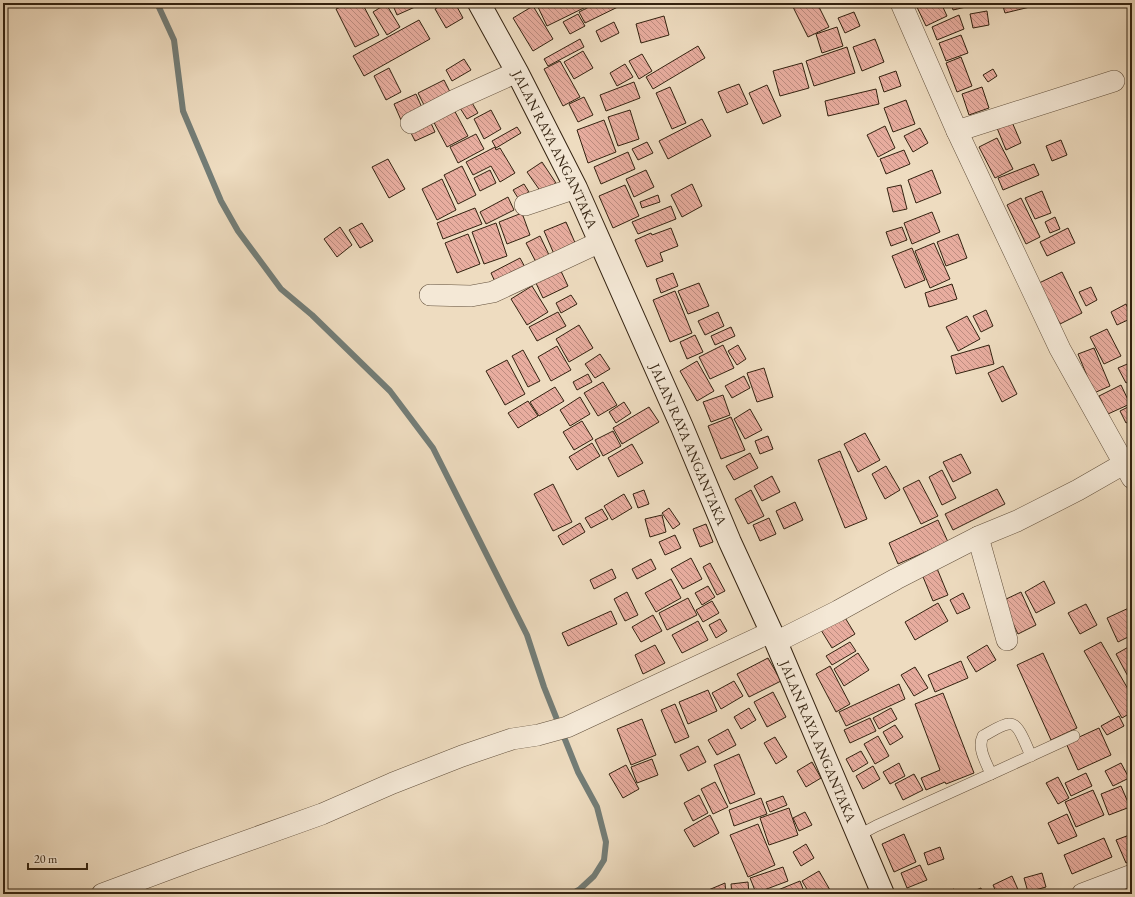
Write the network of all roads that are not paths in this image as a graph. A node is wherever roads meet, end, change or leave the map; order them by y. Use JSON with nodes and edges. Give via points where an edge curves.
{"nodes":[{"id":1,"x":478,"y":3,"type":"edge"},
{"id":2,"x":901,"y":3,"type":"edge"},
{"id":3,"x":517,"y":72,"type":"junction"},
{"id":4,"x":1114,"y":81,"type":"dead end"},
{"id":5,"x":411,"y":123,"type":"dead end"},
{"id":6,"x":957,"y":131,"type":"junction"},
{"id":7,"x":576,"y":188,"type":"junction"},
{"id":8,"x":525,"y":205,"type":"dead end"},
{"id":9,"x":600,"y":242,"type":"junction"},
{"id":10,"x":430,"y":295,"type":"dead end"},
{"id":11,"x":1129,"y":467,"type":"edge"},
{"id":12,"x":978,"y":537,"type":"junction"},
{"id":13,"x":773,"y":637,"type":"junction"},
{"id":14,"x":1007,"y":640,"type":"dead end"},
{"id":15,"x":1074,"y":736,"type":"dead end"},
{"id":16,"x":1031,"y":756,"type":"junction"},
{"id":17,"x":991,"y":774,"type":"junction"},
{"id":18,"x":859,"y":835,"type":"junction"},
{"id":19,"x":1132,"y":875,"type":"edge"},
{"id":20,"x":102,"y":894,"type":"edge"},
{"id":21,"x":883,"y":894,"type":"edge"},
{"id":22,"x":1082,"y":894,"type":"edge"}],
"edges":[{"from":1,"to":3,"type":"main road","name":"JALAN RAYA ANGANTAKA"},
{"from":2,"to":6,"type":"street"},
{"from":3,"to":5,"type":"street"},
{"from":3,"to":7,"type":"main road","name":"JALAN RAYA ANGANTAKA"},
{"from":4,"to":6,"type":"street"},
{"from":6,"to":11,"type":"street","via":[[1060,349]]},
{"from":7,"to":8,"type":"street"},
{"from":7,"to":9,"type":"main road","name":"JALAN RAYA ANGANTAKA"},
{"from":9,"to":10,"type":"street","via":[[493,292],[471,296]]},
{"from":9,"to":13,"type":"main road","name":"JALAN RAYA ANGANTAKA"},
{"from":11,"to":12,"type":"street"},
{"from":12,"to":13,"type":"street","via":[[838,611]]},
{"from":12,"to":14,"type":"street"},
{"from":13,"to":18,"type":"main road","name":"JALAN RAYA ANGANTAKA"},
{"from":13,"to":20,"type":"street","via":[[567,727],[512,739],[462,756],[322,814]]},
{"from":15,"to":16,"type":"lane"},
{"from":16,"to":17,"type":"lane"},
{"from":16,"to":17,"type":"lane","via":[[1019,730],[1009,724],[983,736],[980,741]]},
{"from":17,"to":18,"type":"lane"},
{"from":18,"to":21,"type":"main road","name":"JALAN RAYA ANGANTAKA"},
{"from":19,"to":22,"type":"street"}]}
